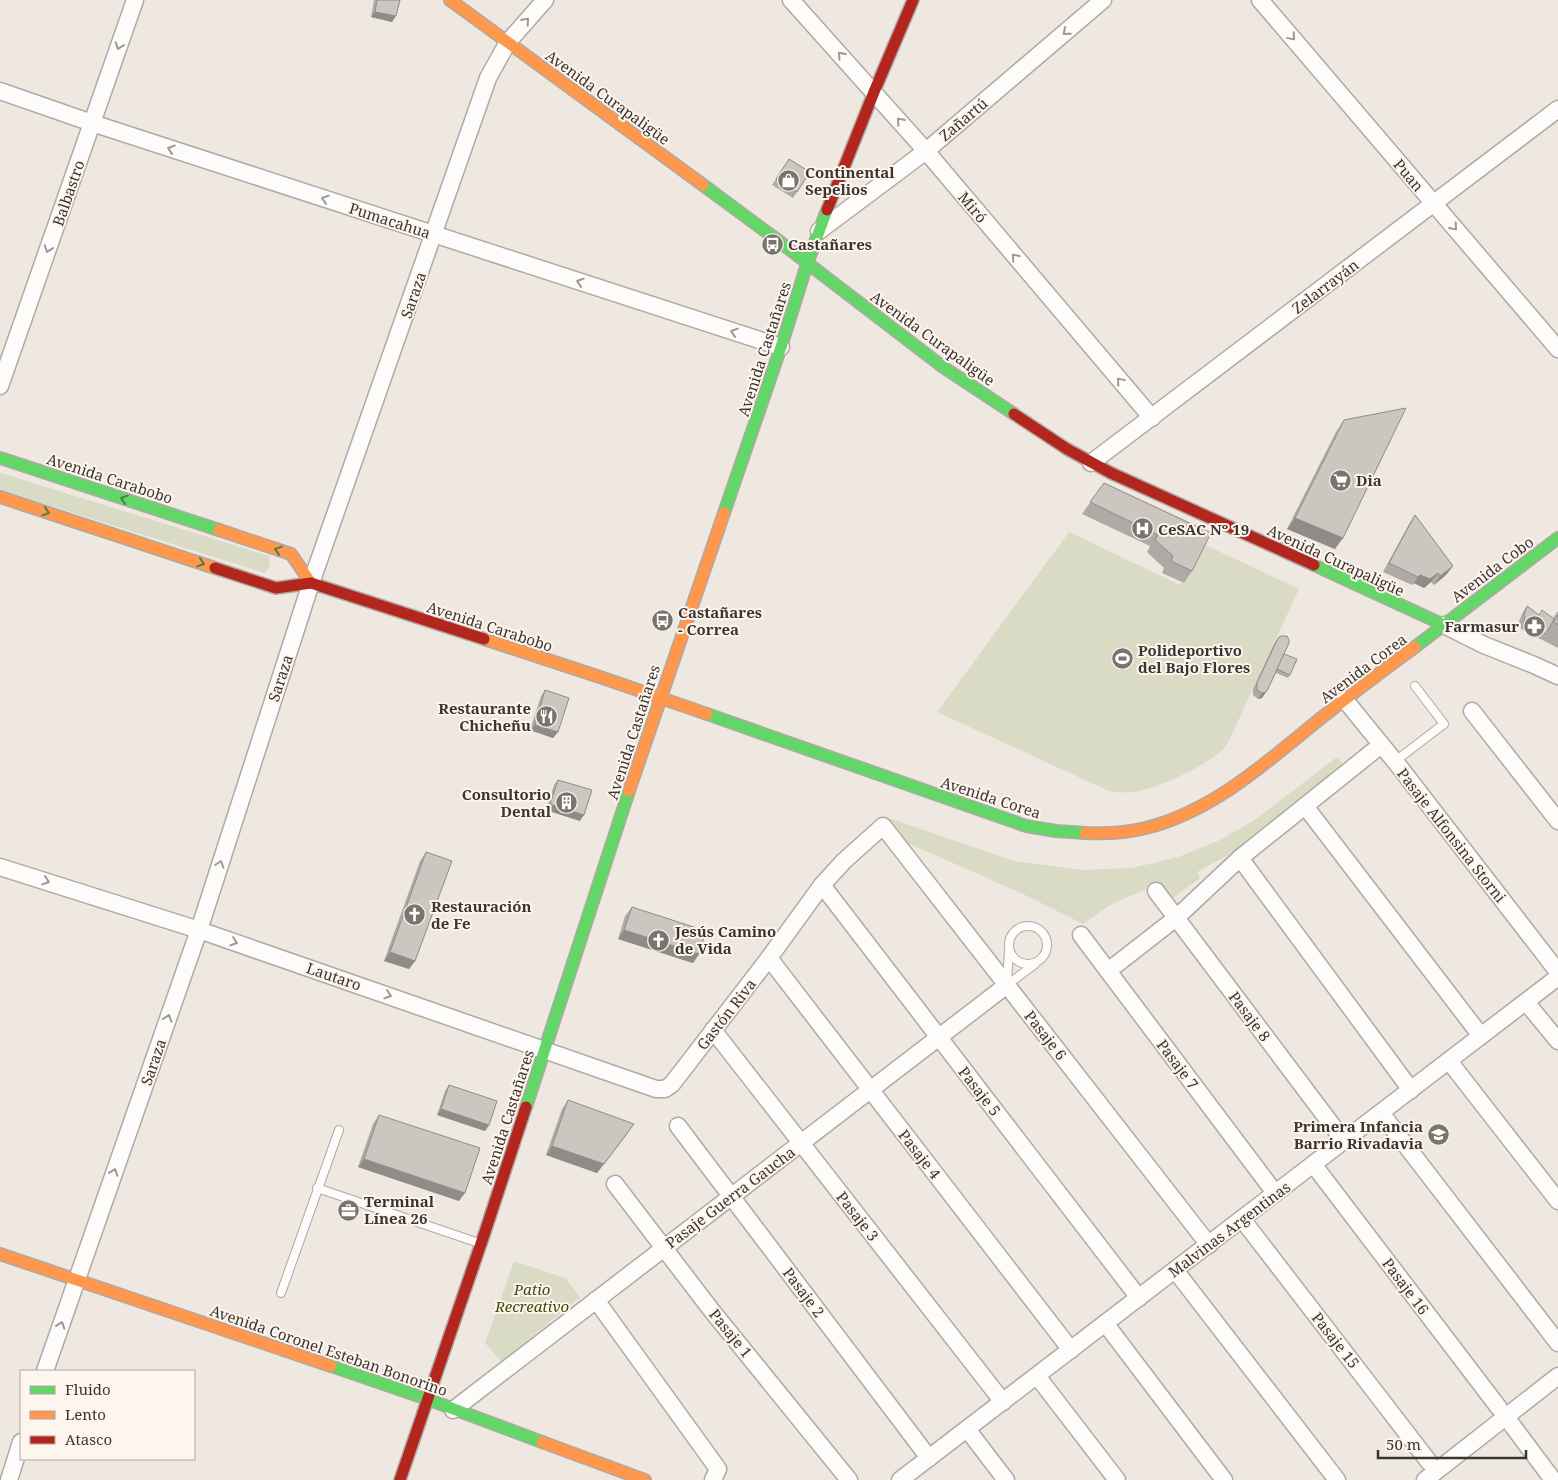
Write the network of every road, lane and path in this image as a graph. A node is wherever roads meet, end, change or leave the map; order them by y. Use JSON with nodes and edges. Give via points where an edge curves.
{"nodes":[{"id":1,"x":134,"y":0,"type":"edge"},
{"id":2,"x":450,"y":0,"type":"edge"},
{"id":3,"x":545,"y":0,"type":"edge"},
{"id":4,"x":792,"y":0,"type":"edge"},
{"id":5,"x":913,"y":0,"type":"edge"},
{"id":6,"x":1103,"y":0,"type":"edge"},
{"id":7,"x":1260,"y":0,"type":"edge"},
{"id":8,"x":508,"y":42,"type":"junction"},
{"id":9,"x":0,"y":90,"type":"edge"},
{"id":10,"x":874,"y":92,"type":"junction"},
{"id":11,"x":1558,"y":108,"type":"edge"},
{"id":12,"x":92,"y":123,"type":"junction"},
{"id":13,"x":926,"y":151,"type":"junction"},
{"id":14,"x":1434,"y":204,"type":"junction"},
{"id":15,"x":819,"y":231,"type":"junction"},
{"id":16,"x":434,"y":235,"type":"junction"},
{"id":17,"x":807,"y":264,"type":"junction"},
{"id":18,"x":781,"y":348,"type":"junction"},
{"id":19,"x":1558,"y":349,"type":"edge"},
{"id":20,"x":0,"y":386,"type":"edge"},
{"id":21,"x":1152,"y":418,"type":"junction"},
{"id":22,"x":0,"y":458,"type":"edge"},
{"id":23,"x":1091,"y":463,"type":"junction"},
{"id":24,"x":0,"y":497,"type":"edge"},
{"id":25,"x":1558,"y":538,"type":"edge"},
{"id":26,"x":311,"y":583,"type":"junction"},
{"id":27,"x":1444,"y":625,"type":"junction"},
{"id":28,"x":1558,"y":676,"type":"edge"},
{"id":29,"x":1415,"y":686,"type":"dead end"},
{"id":30,"x":660,"y":698,"type":"junction"},
{"id":31,"x":1345,"y":700,"type":"junction"},
{"id":32,"x":1472,"y":711,"type":"dead end"},
{"id":33,"x":1380,"y":745,"type":"junction"},
{"id":34,"x":1394,"y":762,"type":"junction"},
{"id":35,"x":1305,"y":806,"type":"junction"},
{"id":36,"x":1558,"y":821,"type":"edge"},
{"id":37,"x":883,"y":826,"type":"joint"},
{"id":38,"x":1240,"y":858,"type":"junction"},
{"id":39,"x":0,"y":867,"type":"edge"},
{"id":40,"x":822,"y":885,"type":"junction"},
{"id":41,"x":1156,"y":891,"type":"dead end"},
{"id":42,"x":1176,"y":918,"type":"junction"},
{"id":43,"x":199,"y":930,"type":"junction"},
{"id":44,"x":1081,"y":935,"type":"dead end"},
{"id":45,"x":1009,"y":946,"type":"junction"},
{"id":46,"x":769,"y":958,"type":"junction"},
{"id":47,"x":1042,"y":959,"type":"junction"},
{"id":48,"x":1108,"y":971,"type":"junction"},
{"id":49,"x":1558,"y":972,"type":"edge"},
{"id":50,"x":1558,"y":977,"type":"edge"},
{"id":51,"x":1007,"y":985,"type":"junction"},
{"id":52,"x":1526,"y":1002,"type":"junction"},
{"id":53,"x":713,"y":1030,"type":"junction"},
{"id":54,"x":1482,"y":1036,"type":"junction"},
{"id":55,"x":939,"y":1037,"type":"junction"},
{"id":56,"x":1558,"y":1041,"type":"edge"},
{"id":57,"x":546,"y":1049,"type":"junction"},
{"id":58,"x":1449,"y":1061,"type":"junction"},
{"id":59,"x":666,"y":1089,"type":"joint"},
{"id":60,"x":871,"y":1090,"type":"junction"},
{"id":61,"x":1411,"y":1090,"type":"junction"},
{"id":62,"x":1381,"y":1113,"type":"junction"},
{"id":63,"x":678,"y":1126,"type":"dead end"},
{"id":64,"x":339,"y":1130,"type":"dead end"},
{"id":65,"x":1344,"y":1141,"type":"junction"},
{"id":66,"x":801,"y":1143,"type":"junction"},
{"id":67,"x":1313,"y":1164,"type":"junction"},
{"id":68,"x":615,"y":1184,"type":"dead end"},
{"id":69,"x":318,"y":1188,"type":"junction"},
{"id":70,"x":1275,"y":1194,"type":"junction"},
{"id":71,"x":732,"y":1196,"type":"junction"},
{"id":72,"x":1558,"y":1201,"type":"edge"},
{"id":73,"x":1242,"y":1219,"type":"junction"},
{"id":74,"x":481,"y":1243,"type":"junction"},
{"id":75,"x":1209,"y":1244,"type":"junction"},
{"id":76,"x":664,"y":1248,"type":"junction"},
{"id":77,"x":0,"y":1254,"type":"edge"},
{"id":78,"x":1175,"y":1270,"type":"junction"},
{"id":79,"x":76,"y":1279,"type":"junction"},
{"id":80,"x":281,"y":1293,"type":"dead end"},
{"id":81,"x":1139,"y":1298,"type":"junction"},
{"id":82,"x":596,"y":1300,"type":"junction"},
{"id":83,"x":1105,"y":1324,"type":"junction"},
{"id":84,"x":1558,"y":1343,"type":"edge"},
{"id":85,"x":1071,"y":1350,"type":"junction"},
{"id":86,"x":45,"y":1370,"type":"edge"},
{"id":87,"x":1037,"y":1376,"type":"junction"},
{"id":88,"x":1558,"y":1376,"type":"edge"},
{"id":89,"x":427,"y":1399,"type":"junction"},
{"id":90,"x":1003,"y":1402,"type":"junction"},
{"id":91,"x":453,"y":1410,"type":"junction"},
{"id":92,"x":1502,"y":1412,"type":"junction"},
{"id":93,"x":967,"y":1429,"type":"junction"},
{"id":94,"x":20,"y":1445,"type":"edge"},
{"id":95,"x":929,"y":1458,"type":"junction"},
{"id":96,"x":1433,"y":1473,"type":"edge"},
{"id":97,"x":8,"y":1480,"type":"edge"},
{"id":98,"x":400,"y":1480,"type":"edge"},
{"id":99,"x":646,"y":1480,"type":"edge"},
{"id":100,"x":713,"y":1480,"type":"edge"},
{"id":101,"x":850,"y":1480,"type":"edge"},
{"id":102,"x":900,"y":1480,"type":"edge"},
{"id":103,"x":1006,"y":1480,"type":"edge"},
{"id":104,"x":1117,"y":1480,"type":"edge"},
{"id":105,"x":1224,"y":1480,"type":"edge"},
{"id":106,"x":1337,"y":1480,"type":"edge"},
{"id":107,"x":1553,"y":1480,"type":"edge"}],
"edges":[{"from":1,"to":12,"type":"street","name":"Balbastro","one_way":true},
{"from":2,"to":8,"type":"main road","name":"Avenida Curapaligüe"},
{"from":8,"to":3,"type":"street","name":"Saraza","one_way":true},
{"from":10,"to":4,"type":"street","name":"Miró","one_way":true},
{"from":5,"to":10,"type":"main road","name":"Avenida Castañares"},
{"from":6,"to":13,"type":"street","name":"Zañartú","one_way":true},
{"from":7,"to":14,"type":"street","name":"Puan","one_way":true},
{"from":8,"to":16,"type":"street","name":"Saraza","via":[[488,78]]},
{"from":8,"to":17,"type":"main road","name":"Avenida Curapaligüe"},
{"from":9,"to":12,"type":"street","name":"Pumacahua"},
{"from":13,"to":10,"type":"street","name":"Miró","one_way":true},
{"from":10,"to":15,"type":"main road","name":"Avenida Castañares"},
{"from":11,"to":14,"type":"street","name":"Zelarrayán"},
{"from":16,"to":12,"type":"street","name":"Pumacahua","one_way":true},
{"from":12,"to":20,"type":"street","name":"Balbastro","one_way":true},
{"from":13,"to":15,"type":"street","name":"Zañartú"},
{"from":21,"to":13,"type":"street","name":"Miró","one_way":true},
{"from":14,"to":19,"type":"street","name":"Puan","one_way":true},
{"from":14,"to":21,"type":"street","name":"Zelarrayán"},
{"from":15,"to":17,"type":"main road","name":"Avenida Castañares"},
{"from":18,"to":16,"type":"street","name":"Pumacahua","one_way":true},
{"from":16,"to":26,"type":"street","name":"Saraza"},
{"from":17,"to":18,"type":"main road","name":"Avenida Castañares"},
{"from":17,"to":23,"type":"main road","name":"Avenida Curapaligüe","via":[[943,367]]},
{"from":18,"to":30,"type":"main road","name":"Avenida Castañares"},
{"from":21,"to":23,"type":"street","name":"Zelarrayán"},
{"from":26,"to":22,"type":"main road","name":"Avenida Carabobo","one_way":true,"via":[[291,554]]},
{"from":23,"to":27,"type":"main road","name":"Avenida Curapaligüe"},
{"from":24,"to":26,"type":"main road","name":"Avenida Carabobo","one_way":true,"via":[[276,588]]},
{"from":25,"to":27,"type":"main road","name":"Avenida Cobo"},
{"from":26,"to":30,"type":"main road","name":"Avenida Carabobo"},
{"from":43,"to":26,"type":"street","name":"Saraza","one_way":true},
{"from":27,"to":28,"type":"street"},
{"from":27,"to":31,"type":"main road","name":"Avenida Corea"},
{"from":29,"to":34,"type":"lane","via":[[1444,724]]},
{"from":30,"to":31,"type":"main road","name":"Avenida Corea","via":[[1026,826],[1056,832],[1094,833],[1146,828],[1215,799]]},
{"from":30,"to":57,"type":"main road","name":"Avenida Castañares"},
{"from":31,"to":33,"type":"street","name":"Pasaje Alfonsina Storni"},
{"from":32,"to":36,"type":"street"},
{"from":33,"to":34,"type":"street","name":"Pasaje Alfonsina Storni"},
{"from":33,"to":35,"type":"street"},
{"from":34,"to":49,"type":"street","name":"Pasaje Alfonsina Storni"},
{"from":35,"to":38,"type":"street"},
{"from":35,"to":54,"type":"street"},
{"from":37,"to":40,"type":"street","name":"Gastón Riva"},
{"from":37,"to":51,"type":"street","name":"Pasaje 6"},
{"from":38,"to":42,"type":"street"},
{"from":38,"to":61,"type":"street"},
{"from":39,"to":43,"type":"street","name":"Lautaro","one_way":true},
{"from":40,"to":46,"type":"street","name":"Gastón Riva"},
{"from":40,"to":55,"type":"street","name":"Pasaje 5"},
{"from":41,"to":42,"type":"street","name":"Pasaje 8"},
{"from":42,"to":48,"type":"street"},
{"from":42,"to":65,"type":"street","name":"Pasaje 8"},
{"from":43,"to":57,"type":"street","name":"Lautaro","one_way":true},
{"from":79,"to":43,"type":"street","name":"Saraza","one_way":true},
{"from":44,"to":48,"type":"street","name":"Pasaje 7"},
{"from":45,"to":47,"type":"lane","via":[[1013,958],[1024,964]]},
{"from":45,"to":47,"type":"lane","via":[[1017,930],[1035,927],[1041,930],[1047,941]]},
{"from":45,"to":51,"type":"lane"},
{"from":46,"to":53,"type":"street","name":"Gastón Riva"},
{"from":46,"to":60,"type":"street","name":"Pasaje 4"},
{"from":47,"to":51,"type":"lane"},
{"from":48,"to":70,"type":"street","name":"Pasaje 7"},
{"from":50,"to":52,"type":"street","name":"Malvinas Argentinas"},
{"from":51,"to":55,"type":"street","name":"Pasaje Guerra Gaucha"},
{"from":51,"to":75,"type":"street","name":"Pasaje 6"},
{"from":52,"to":54,"type":"street","name":"Malvinas Argentinas"},
{"from":52,"to":56,"type":"street"},
{"from":53,"to":59,"type":"street","name":"Gastón Riva"},
{"from":53,"to":66,"type":"street","name":"Pasaje 3"},
{"from":54,"to":58,"type":"street","name":"Malvinas Argentinas"},
{"from":55,"to":60,"type":"street","name":"Pasaje Guerra Gaucha"},
{"from":55,"to":81,"type":"street","name":"Pasaje 5"},
{"from":57,"to":59,"type":"street","name":"Lautaro","via":[[656,1089]]},
{"from":57,"to":74,"type":"main road","name":"Avenida Castañares"},
{"from":58,"to":61,"type":"street","name":"Malvinas Argentinas"},
{"from":58,"to":72,"type":"street"},
{"from":60,"to":66,"type":"street","name":"Pasaje Guerra Gaucha"},
{"from":60,"to":85,"type":"street","name":"Pasaje 4"},
{"from":61,"to":62,"type":"street","name":"Malvinas Argentinas"},
{"from":62,"to":65,"type":"street","name":"Malvinas Argentinas"},
{"from":62,"to":84,"type":"street"},
{"from":63,"to":71,"type":"street","name":"Pasaje 2"},
{"from":64,"to":69,"type":"lane"},
{"from":65,"to":67,"type":"street","name":"Malvinas Argentinas"},
{"from":66,"to":71,"type":"street","name":"Pasaje Guerra Gaucha"},
{"from":66,"to":90,"type":"street","name":"Pasaje 3"},
{"from":67,"to":70,"type":"street","name":"Malvinas Argentinas"},
{"from":67,"to":92,"type":"street","name":"Pasaje 16"},
{"from":68,"to":76,"type":"street","name":"Pasaje 1"},
{"from":69,"to":74,"type":"lane"},
{"from":69,"to":80,"type":"lane"},
{"from":70,"to":73,"type":"street","name":"Malvinas Argentinas"},
{"from":71,"to":76,"type":"street","name":"Pasaje Guerra Gaucha"},
{"from":71,"to":95,"type":"street","name":"Pasaje 2"},
{"from":73,"to":75,"type":"street","name":"Malvinas Argentinas"},
{"from":73,"to":96,"type":"street","name":"Pasaje 15"},
{"from":74,"to":89,"type":"main road","name":"Avenida Castañares"},
{"from":75,"to":78,"type":"street","name":"Malvinas Argentinas"},
{"from":76,"to":82,"type":"street","name":"Pasaje Guerra Gaucha"},
{"from":76,"to":101,"type":"street","name":"Pasaje 1"},
{"from":77,"to":79,"type":"main road","name":"Avenida Coronel Esteban Bonorino"},
{"from":78,"to":81,"type":"street","name":"Malvinas Argentinas"},
{"from":78,"to":106,"type":"street"},
{"from":86,"to":79,"type":"street","name":"Saraza","one_way":true},
{"from":79,"to":89,"type":"main road","name":"Avenida Coronel Esteban Bonorino"},
{"from":81,"to":83,"type":"street","name":"Malvinas Argentinas"},
{"from":82,"to":91,"type":"street","name":"Pasaje Guerra Gaucha"},
{"from":82,"to":100,"type":"street","via":[[718,1468]]},
{"from":83,"to":85,"type":"street","name":"Malvinas Argentinas"},
{"from":83,"to":105,"type":"street"},
{"from":85,"to":87,"type":"street","name":"Malvinas Argentinas"},
{"from":87,"to":90,"type":"street","name":"Malvinas Argentinas"},
{"from":87,"to":104,"type":"street"},
{"from":88,"to":92,"type":"street"},
{"from":89,"to":91,"type":"main road","name":"Avenida Coronel Esteban Bonorino"},
{"from":89,"to":98,"type":"main road","name":"Avenida Castañares"},
{"from":90,"to":93,"type":"street","name":"Malvinas Argentinas"},
{"from":91,"to":99,"type":"main road","name":"Avenida Coronel Esteban Bonorino"},
{"from":92,"to":96,"type":"street"},
{"from":92,"to":107,"type":"street","name":"Pasaje 16"},
{"from":93,"to":95,"type":"street","name":"Malvinas Argentinas"},
{"from":93,"to":103,"type":"street"},
{"from":94,"to":97,"type":"street"},
{"from":95,"to":102,"type":"street","name":"Malvinas Argentinas"}]}
